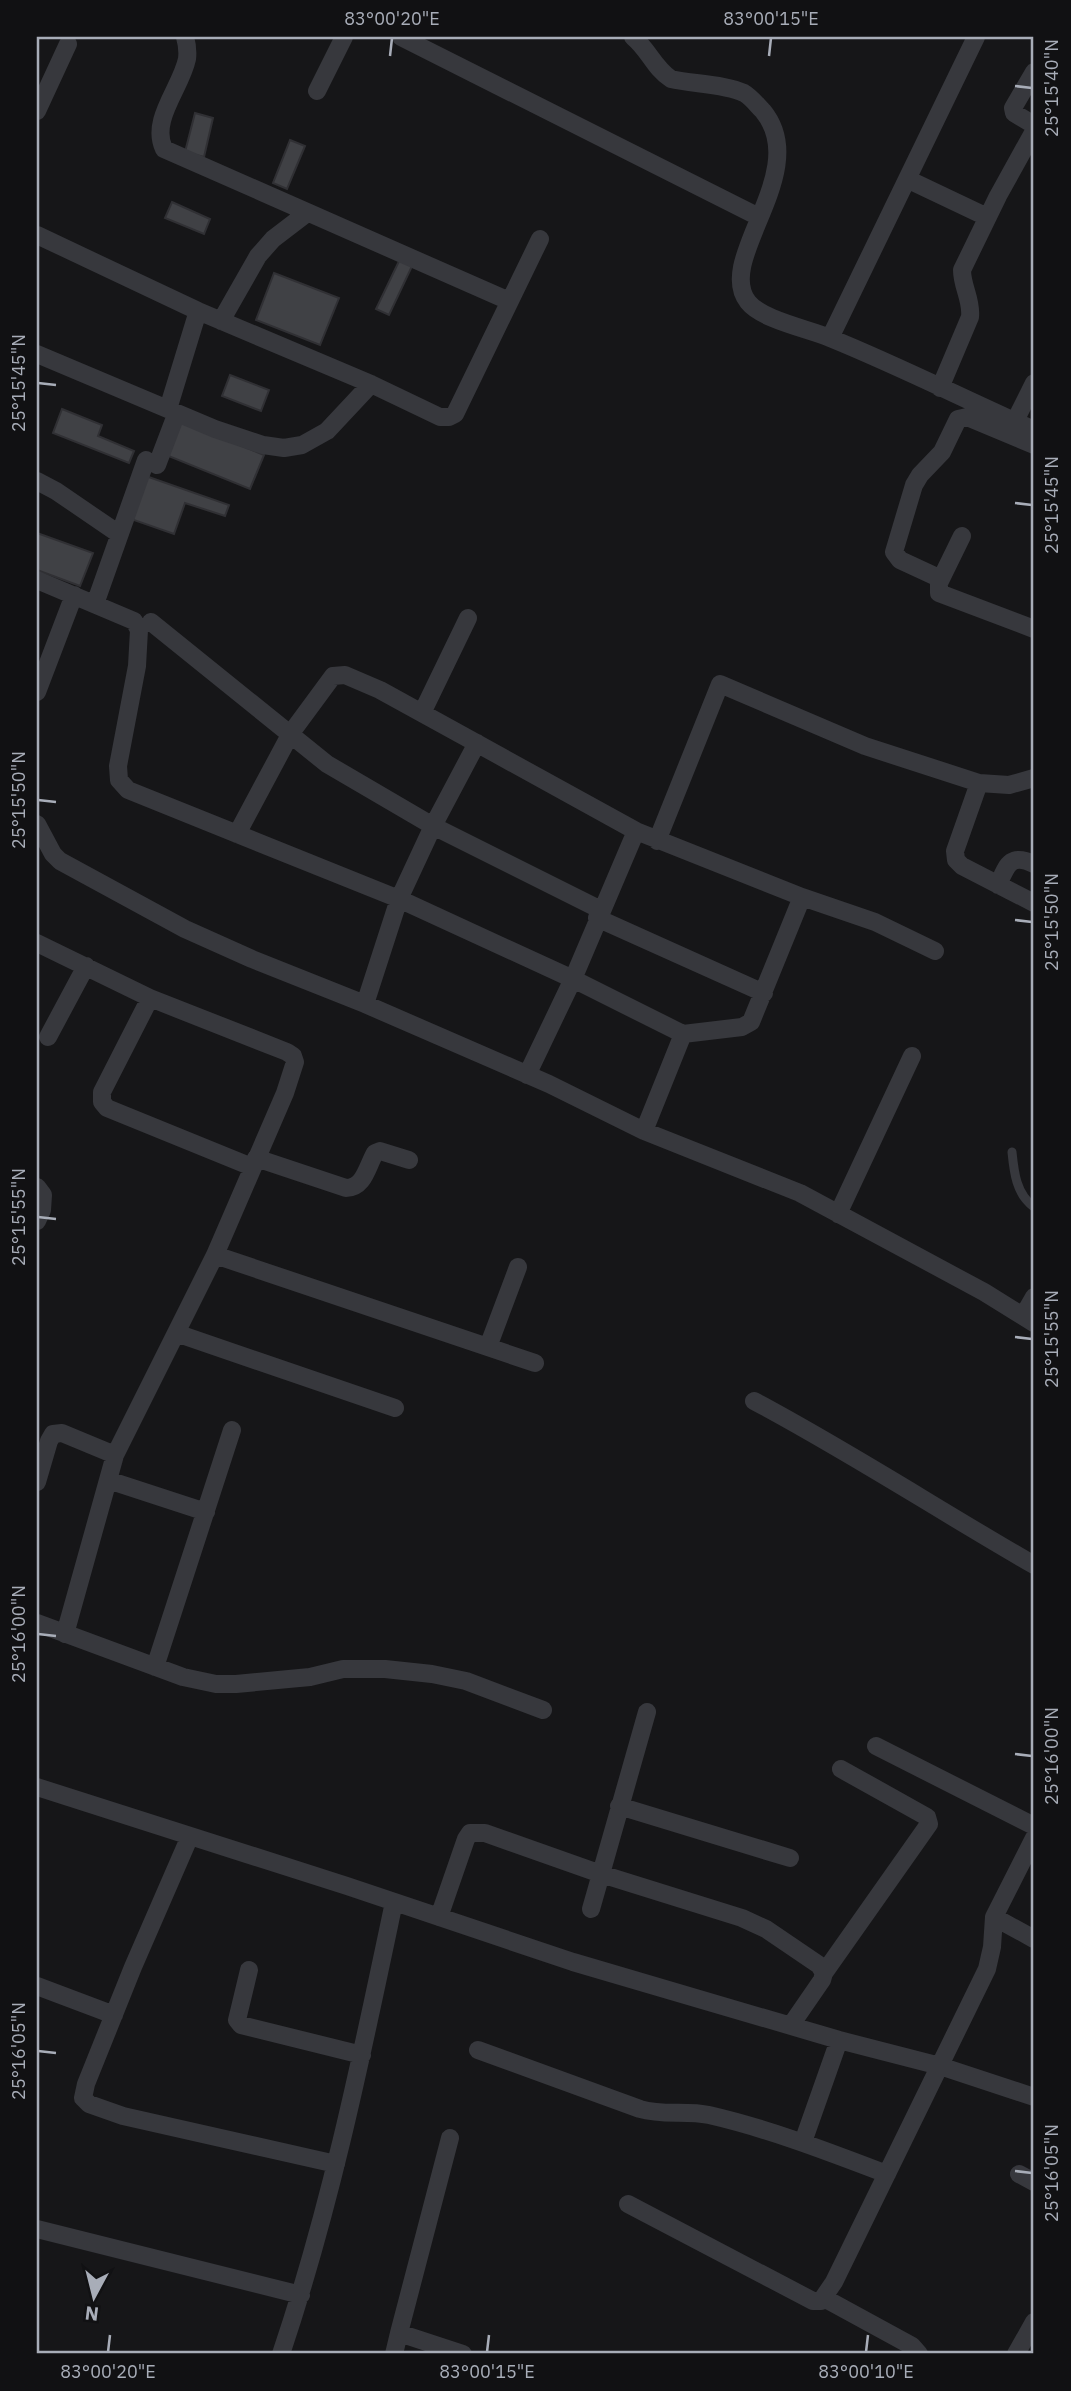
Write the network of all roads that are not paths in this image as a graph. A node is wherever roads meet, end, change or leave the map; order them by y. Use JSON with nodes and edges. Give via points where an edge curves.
{"nodes":[{"id":1,"x":185,"y":37,"type":"edge"},
{"id":2,"x":344,"y":37,"type":"edge"},
{"id":3,"x":401,"y":37,"type":"edge"},
{"id":4,"x":633,"y":37,"type":"edge"},
{"id":5,"x":976,"y":37,"type":"edge"},
{"id":6,"x":68,"y":44,"type":"dead end"},
{"id":7,"x":1034,"y":72,"type":"edge"},
{"id":8,"x":317,"y":91,"type":"dead end"},
{"id":9,"x":37,"y":111,"type":"edge"},
{"id":10,"x":1034,"y":125,"type":"edge"},
{"id":11,"x":1034,"y":131,"type":"edge"},
{"id":12,"x":907,"y":179,"type":"junction"},
{"id":13,"x":307,"y":213,"type":"junction"},
{"id":14,"x":759,"y":217,"type":"junction"},
{"id":15,"x":987,"y":217,"type":"junction"},
{"id":16,"x":37,"y":235,"type":"edge"},
{"id":17,"x":540,"y":239,"type":"dead end"},
{"id":18,"x":509,"y":302,"type":"junction"},
{"id":19,"x":198,"y":311,"type":"junction"},
{"id":20,"x":221,"y":321,"type":"junction"},
{"id":21,"x":830,"y":338,"type":"junction"},
{"id":22,"x":37,"y":354,"type":"edge"},
{"id":23,"x":1034,"y":383,"type":"edge"},
{"id":24,"x":371,"y":384,"type":"junction"},
{"id":25,"x":940,"y":388,"type":"junction"},
{"id":26,"x":168,"y":409,"type":"junction"},
{"id":27,"x":1015,"y":421,"type":"junction"},
{"id":28,"x":1034,"y":430,"type":"edge"},
{"id":29,"x":1034,"y":445,"type":"edge"},
{"id":30,"x":37,"y":481,"type":"edge"},
{"id":31,"x":119,"y":534,"type":"junction"},
{"id":32,"x":962,"y":536,"type":"dead end"},
{"id":33,"x":941,"y":579,"type":"junction"},
{"id":34,"x":37,"y":580,"type":"edge"},
{"id":35,"x":74,"y":595,"type":"junction"},
{"id":36,"x":95,"y":604,"type":"junction"},
{"id":37,"x":468,"y":618,"type":"dead end"},
{"id":38,"x":150,"y":622,"type":"dead end"},
{"id":39,"x":1034,"y":629,"type":"edge"},
{"id":40,"x":37,"y":692,"type":"edge"},
{"id":41,"x":422,"y":713,"type":"junction"},
{"id":42,"x":291,"y":733,"type":"junction"},
{"id":43,"x":477,"y":743,"type":"junction"},
{"id":44,"x":1034,"y":778,"type":"edge"},
{"id":45,"x":979,"y":783,"type":"junction"},
{"id":46,"x":37,"y":824,"type":"edge"},
{"id":47,"x":433,"y":826,"type":"junction"},
{"id":48,"x":636,"y":831,"type":"junction"},
{"id":49,"x":237,"y":834,"type":"junction"},
{"id":50,"x":657,"y":841,"type":"junction"},
{"id":51,"x":1034,"y":864,"type":"edge"},
{"id":52,"x":998,"y":885,"type":"junction"},
{"id":53,"x":802,"y":897,"type":"junction"},
{"id":54,"x":400,"y":899,"type":"junction"},
{"id":55,"x":1034,"y":903,"type":"edge"},
{"id":56,"x":599,"y":914,"type":"junction"},
{"id":57,"x":37,"y":943,"type":"edge"},
{"id":58,"x":935,"y":951,"type":"dead end"},
{"id":59,"x":86,"y":966,"type":"junction"},
{"id":60,"x":573,"y":979,"type":"junction"},
{"id":61,"x":764,"y":993,"type":"junction"},
{"id":62,"x":150,"y":998,"type":"junction"},
{"id":63,"x":365,"y":1004,"type":"junction"},
{"id":64,"x":683,"y":1034,"type":"junction"},
{"id":65,"x":48,"y":1037,"type":"dead end"},
{"id":66,"x":912,"y":1056,"type":"dead end"},
{"id":67,"x":527,"y":1075,"type":"junction"},
{"id":68,"x":644,"y":1131,"type":"junction"},
{"id":69,"x":1012,"y":1152,"type":"dead end"},
{"id":70,"x":409,"y":1160,"type":"dead end"},
{"id":71,"x":254,"y":1163,"type":"junction"},
{"id":72,"x":37,"y":1187,"type":"edge"},
{"id":73,"x":1034,"y":1207,"type":"edge"},
{"id":74,"x":838,"y":1214,"type":"junction"},
{"id":75,"x":37,"y":1221,"type":"edge"},
{"id":76,"x":215,"y":1255,"type":"junction"},
{"id":77,"x":518,"y":1266,"type":"dead end"},
{"id":78,"x":1034,"y":1297,"type":"edge"},
{"id":79,"x":1029,"y":1320,"type":"edge"},
{"id":80,"x":176,"y":1333,"type":"junction"},
{"id":81,"x":488,"y":1347,"type":"junction"},
{"id":82,"x":535,"y":1363,"type":"dead end"},
{"id":83,"x":754,"y":1401,"type":"dead end"},
{"id":84,"x":395,"y":1408,"type":"dead end"},
{"id":85,"x":232,"y":1430,"type":"dead end"},
{"id":86,"x":115,"y":1455,"type":"junction"},
{"id":87,"x":108,"y":1480,"type":"junction"},
{"id":88,"x":37,"y":1482,"type":"edge"},
{"id":89,"x":206,"y":1512,"type":"junction"},
{"id":90,"x":1034,"y":1565,"type":"edge"},
{"id":91,"x":37,"y":1623,"type":"edge"},
{"id":92,"x":65,"y":1633,"type":"junction"},
{"id":93,"x":155,"y":1667,"type":"junction"},
{"id":94,"x":543,"y":1710,"type":"dead end"},
{"id":95,"x":647,"y":1712,"type":"dead end"},
{"id":96,"x":876,"y":1746,"type":"dead end"},
{"id":97,"x":841,"y":1769,"type":"dead end"},
{"id":98,"x":37,"y":1787,"type":"edge"},
{"id":99,"x":619,"y":1806,"type":"junction"},
{"id":100,"x":1034,"y":1826,"type":"edge"},
{"id":101,"x":190,"y":1836,"type":"junction"},
{"id":102,"x":1034,"y":1838,"type":"edge"},
{"id":103,"x":790,"y":1858,"type":"dead end"},
{"id":104,"x":601,"y":1874,"type":"junction"},
{"id":105,"x":394,"y":1902,"type":"junction"},
{"id":106,"x":591,"y":1909,"type":"dead end"},
{"id":107,"x":439,"y":1917,"type":"junction"},
{"id":108,"x":994,"y":1917,"type":"junction"},
{"id":109,"x":1034,"y":1939,"type":"edge"},
{"id":110,"x":249,"y":1970,"type":"dead end"},
{"id":111,"x":824,"y":1973,"type":"junction"},
{"id":112,"x":37,"y":1986,"type":"edge"},
{"id":113,"x":114,"y":2015,"type":"junction"},
{"id":114,"x":791,"y":2025,"type":"junction"},
{"id":115,"x":839,"y":2040,"type":"junction"},
{"id":116,"x":478,"y":2050,"type":"dead end"},
{"id":117,"x":362,"y":2055,"type":"junction"},
{"id":118,"x":940,"y":2066,"type":"junction"},
{"id":119,"x":1034,"y":2097,"type":"edge"},
{"id":120,"x":450,"y":2138,"type":"dead end"},
{"id":121,"x":803,"y":2143,"type":"junction"},
{"id":122,"x":336,"y":2164,"type":"junction"},
{"id":123,"x":887,"y":2174,"type":"junction"},
{"id":124,"x":628,"y":2203,"type":"dead end"},
{"id":125,"x":37,"y":2229,"type":"edge"},
{"id":126,"x":301,"y":2295,"type":"junction"},
{"id":127,"x":824,"y":2298,"type":"junction"},
{"id":128,"x":1034,"y":2322,"type":"edge"},
{"id":129,"x":400,"y":2333,"type":"junction"},
{"id":130,"x":281,"y":2354,"type":"edge"},
{"id":131,"x":394,"y":2354,"type":"edge"},
{"id":132,"x":463,"y":2354,"type":"edge"},
{"id":133,"x":919,"y":2354,"type":"edge"},
{"id":134,"x":1016,"y":2354,"type":"edge"}],
"edges":[{"from":1,"to":13,"type":"street","via":[[187,60],[160,127],[164,149]]},
{"from":2,"to":8,"type":"street"},
{"from":3,"to":14,"type":"street"},
{"from":4,"to":14,"type":"street","via":[[670,79],[745,93],[771,122],[778,162]]},
{"from":5,"to":12,"type":"street"},
{"from":6,"to":9,"type":"street"},
{"from":7,"to":10,"type":"street","via":[[1013,108]]},
{"from":11,"to":15,"type":"street"},
{"from":12,"to":15,"type":"street"},
{"from":12,"to":21,"type":"street"},
{"from":13,"to":18,"type":"street"},
{"from":13,"to":20,"type":"street","via":[[258,256]]},
{"from":14,"to":21,"type":"street","via":[[741,290],[762,313]]},
{"from":15,"to":25,"type":"street","via":[[962,270],[970,317]]},
{"from":16,"to":19,"type":"street"},
{"from":17,"to":18,"type":"street"},
{"from":18,"to":24,"type":"street","via":[[455,414],[440,417]]},
{"from":19,"to":20,"type":"street"},
{"from":19,"to":26,"type":"street"},
{"from":20,"to":24,"type":"street"},
{"from":21,"to":25,"type":"street"},
{"from":22,"to":26,"type":"street"},
{"from":23,"to":27,"type":"street"},
{"from":24,"to":26,"type":"street","via":[[327,431],[309,442],[284,448],[263,445]]},
{"from":25,"to":27,"type":"street"},
{"from":26,"to":31,"type":"street","via":[[176,415]]},
{"from":27,"to":28,"type":"street"},
{"from":29,"to":33,"type":"street","via":[[967,417],[958,419],[942,452],[914,485],[894,552],[900,560]]},
{"from":30,"to":31,"type":"street"},
{"from":31,"to":36,"type":"street"},
{"from":32,"to":33,"type":"street"},
{"from":33,"to":39,"type":"street","via":[[938,589],[943,595]]},
{"from":34,"to":35,"type":"street"},
{"from":35,"to":36,"type":"street"},
{"from":35,"to":40,"type":"street"},
{"from":36,"to":49,"type":"street","via":[[134,621],[139,630],[138,666],[119,780],[128,790]]},
{"from":37,"to":41,"type":"street"},
{"from":38,"to":42,"type":"street"},
{"from":41,"to":42,"type":"street","via":[[358,679],[333,676]]},
{"from":41,"to":43,"type":"street"},
{"from":42,"to":47,"type":"street","via":[[327,764]]},
{"from":42,"to":49,"type":"street"},
{"from":43,"to":47,"type":"street"},
{"from":43,"to":48,"type":"street"},
{"from":44,"to":45,"type":"street","via":[[1009,785]]},
{"from":45,"to":50,"type":"street","via":[[865,746],[720,684]]},
{"from":45,"to":52,"type":"street","via":[[954,851],[962,866]]},
{"from":46,"to":63,"type":"street","via":[[60,861],[185,929]]},
{"from":47,"to":54,"type":"street"},
{"from":47,"to":56,"type":"street"},
{"from":48,"to":50,"type":"street"},
{"from":48,"to":56,"type":"street"},
{"from":49,"to":54,"type":"street"},
{"from":50,"to":53,"type":"street"},
{"from":51,"to":52,"type":"street","via":[[1014,860]]},
{"from":52,"to":55,"type":"street"},
{"from":53,"to":58,"type":"street","via":[[875,922]]},
{"from":53,"to":61,"type":"street"},
{"from":54,"to":60,"type":"street"},
{"from":54,"to":63,"type":"street"},
{"from":56,"to":60,"type":"street"},
{"from":56,"to":61,"type":"street"},
{"from":57,"to":59,"type":"street"},
{"from":59,"to":62,"type":"street"},
{"from":59,"to":65,"type":"street"},
{"from":60,"to":64,"type":"street"},
{"from":60,"to":67,"type":"street"},
{"from":61,"to":64,"type":"street","via":[[751,1022],[742,1027]]},
{"from":62,"to":71,"type":"street","via":[[293,1056],[295,1070]]},
{"from":62,"to":71,"type":"street","via":[[102,1092],[102,1102],[107,1108]]},
{"from":63,"to":67,"type":"street"},
{"from":64,"to":68,"type":"street"},
{"from":66,"to":74,"type":"street"},
{"from":67,"to":68,"type":"street"},
{"from":68,"to":74,"type":"street","via":[[800,1193]]},
{"from":69,"to":73,"type":"lane","via":[[1021,1193]]},
{"from":70,"to":71,"type":"street","via":[[375,1153],[355,1188]]},
{"from":71,"to":76,"type":"street"},
{"from":72,"to":75,"type":"street","via":[[43,1195]]},
{"from":74,"to":79,"type":"street"},
{"from":76,"to":80,"type":"street"},
{"from":76,"to":81,"type":"street"},
{"from":77,"to":81,"type":"street"},
{"from":78,"to":79,"type":"street"},
{"from":80,"to":84,"type":"street"},
{"from":80,"to":86,"type":"street"},
{"from":81,"to":82,"type":"street"},
{"from":83,"to":90,"type":"street"},
{"from":85,"to":89,"type":"street"},
{"from":86,"to":87,"type":"street"},
{"from":86,"to":88,"type":"street","via":[[62,1433],[53,1434]]},
{"from":87,"to":89,"type":"street"},
{"from":87,"to":92,"type":"street"},
{"from":89,"to":93,"type":"street"},
{"from":91,"to":92,"type":"street"},
{"from":92,"to":93,"type":"street"},
{"from":93,"to":94,"type":"street","via":[[216,1684],[343,1670],[432,1674],[466,1681]]},
{"from":95,"to":99,"type":"street"},
{"from":96,"to":100,"type":"street"},
{"from":97,"to":111,"type":"street","via":[[927,1817],[929,1824]]},
{"from":98,"to":101,"type":"street"},
{"from":99,"to":103,"type":"street"},
{"from":99,"to":104,"type":"street"},
{"from":101,"to":105,"type":"street"},
{"from":101,"to":113,"type":"street"},
{"from":102,"to":108,"type":"street"},
{"from":104,"to":106,"type":"street"},
{"from":104,"to":107,"type":"street","via":[[485,1833],[470,1833]]},
{"from":104,"to":111,"type":"street","via":[[742,1918],[766,1929]]},
{"from":105,"to":107,"type":"street"},
{"from":105,"to":117,"type":"street"},
{"from":107,"to":114,"type":"street","via":[[573,1962]]},
{"from":108,"to":109,"type":"street"},
{"from":108,"to":118,"type":"street","via":[[987,1969]]},
{"from":110,"to":117,"type":"street","via":[[237,2020],[241,2025]]},
{"from":111,"to":114,"type":"street"},
{"from":112,"to":113,"type":"street"},
{"from":113,"to":122,"type":"street","via":[[86,2084],[83,2098],[89,2104],[123,2116]]},
{"from":114,"to":115,"type":"street"},
{"from":115,"to":118,"type":"street"},
{"from":115,"to":121,"type":"street"},
{"from":116,"to":121,"type":"street","via":[[653,2113],[704,2114]]},
{"from":117,"to":122,"type":"street"},
{"from":118,"to":119,"type":"street"},
{"from":118,"to":123,"type":"street"},
{"from":120,"to":129,"type":"street"},
{"from":121,"to":123,"type":"street"},
{"from":122,"to":126,"type":"street"},
{"from":123,"to":127,"type":"street"},
{"from":124,"to":127,"type":"street","via":[[813,2301]]},
{"from":125,"to":126,"type":"street"},
{"from":126,"to":130,"type":"street"},
{"from":127,"to":133,"type":"street"},
{"from":128,"to":134,"type":"street"},
{"from":129,"to":131,"type":"street"},
{"from":129,"to":132,"type":"street"}]}
